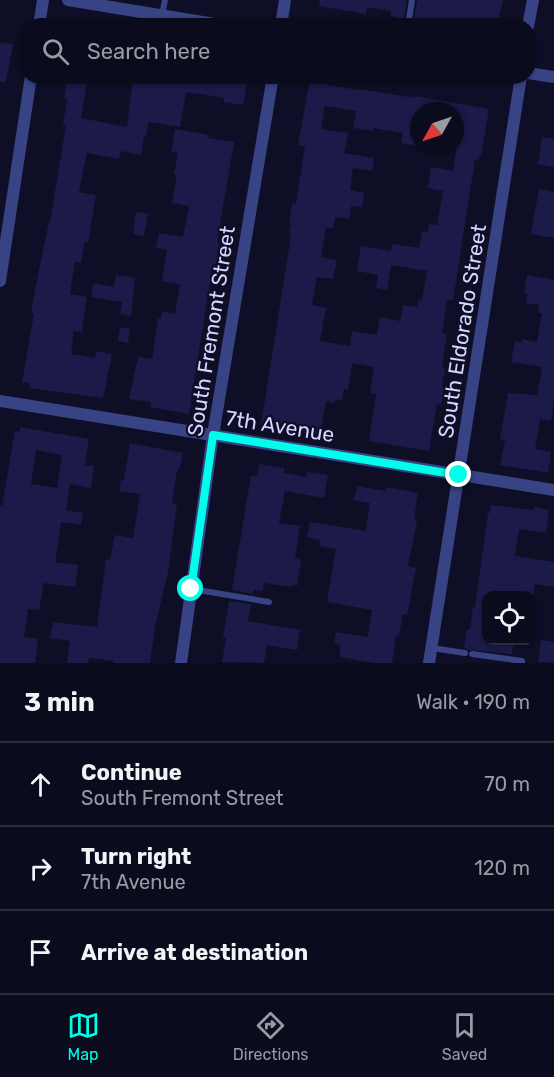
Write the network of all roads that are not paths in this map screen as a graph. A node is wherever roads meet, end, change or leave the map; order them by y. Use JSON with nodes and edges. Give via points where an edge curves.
{"nodes":[{"id":1,"x":43,"y":0,"type":"edge"},
{"id":2,"x":68,"y":0,"type":"edge"},
{"id":3,"x":165,"y":0,"type":"edge"},
{"id":4,"x":285,"y":0,"type":"edge"},
{"id":5,"x":411,"y":0,"type":"edge"},
{"id":6,"x":533,"y":0,"type":"edge"},
{"id":7,"x":162,"y":15,"type":"junction"},
{"id":8,"x":40,"y":18,"type":"edge"},
{"id":9,"x":180,"y":18,"type":"edge"},
{"id":10,"x":282,"y":18,"type":"edge"},
{"id":11,"x":409,"y":18,"type":"edge"},
{"id":12,"x":530,"y":18,"type":"edge"},
{"id":13,"x":536,"y":74,"type":"edge"},
{"id":14,"x":554,"y":77,"type":"edge"},
{"id":15,"x":30,"y":84,"type":"edge"},
{"id":16,"x":272,"y":84,"type":"edge"},
{"id":17,"x":519,"y":84,"type":"edge"},
{"id":18,"x":0,"y":281,"type":"edge"},
{"id":19,"x":0,"y":400,"type":"edge"},
{"id":20,"x":213,"y":435,"type":"junction"},
{"id":21,"x":459,"y":475,"type":"junction"},
{"id":22,"x":554,"y":490,"type":"edge"},
{"id":23,"x":191,"y":589,"type":"junction"},
{"id":24,"x":269,"y":602,"type":"dead end"},
{"id":25,"x":432,"y":648,"type":"junction"},
{"id":26,"x":181,"y":663,"type":"edge"},
{"id":27,"x":429,"y":663,"type":"edge"},
{"id":28,"x":522,"y":663,"type":"edge"}],
"edges":[{"from":1,"to":8,"type":"street"},
{"from":2,"to":7,"type":"street"},
{"from":3,"to":7,"type":"lane"},
{"from":4,"to":10,"type":"street"},
{"from":5,"to":11,"type":"lane"},
{"from":6,"to":12,"type":"street"},
{"from":7,"to":9,"type":"street"},
{"from":13,"to":14,"type":"street"},
{"from":15,"to":18,"type":"street"},
{"from":16,"to":20,"type":"street","name":"South Fremont Street"},
{"from":17,"to":21,"type":"street","name":"South Eldorado Street"},
{"from":19,"to":20,"type":"street","name":"7th Avenue"},
{"from":20,"to":21,"type":"street","name":"7th Avenue"},
{"from":20,"to":23,"type":"street","name":"South Fremont Street"},
{"from":21,"to":22,"type":"street","name":"7th Avenue"},
{"from":21,"to":25,"type":"street","name":"South Eldorado Street"},
{"from":23,"to":24,"type":"lane"},
{"from":23,"to":26,"type":"street","name":"South Fremont Street"},
{"from":25,"to":27,"type":"street","name":"South Eldorado Street"},
{"from":25,"to":28,"type":"lane"}]}
